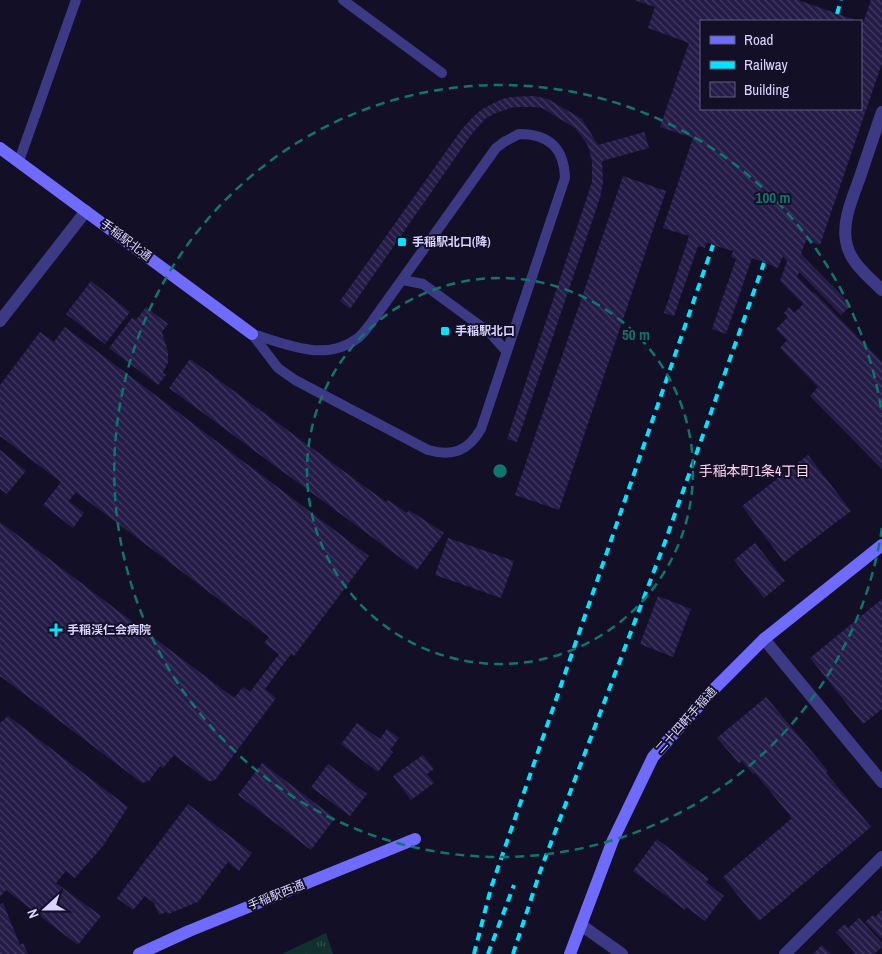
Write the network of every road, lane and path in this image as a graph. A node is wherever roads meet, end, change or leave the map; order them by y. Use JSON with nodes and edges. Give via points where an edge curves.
{"nodes":[{"id":1,"x":76,"y":0,"type":"edge"},
{"id":2,"x":343,"y":0,"type":"edge"},
{"id":3,"x":442,"y":73,"type":"dead end"},
{"id":4,"x":882,"y":112,"type":"edge"},
{"id":5,"x":0,"y":148,"type":"edge"},
{"id":6,"x":19,"y":161,"type":"junction"},
{"id":7,"x":86,"y":210,"type":"junction"},
{"id":8,"x":403,"y":280,"type":"junction"},
{"id":9,"x":882,"y":290,"type":"edge"},
{"id":10,"x":0,"y":321,"type":"edge"},
{"id":11,"x":252,"y":334,"type":"junction"},
{"id":12,"x":506,"y":352,"type":"junction"},
{"id":13,"x":882,"y":545,"type":"edge"},
{"id":14,"x":764,"y":639,"type":"junction"},
{"id":15,"x":882,"y":782,"type":"edge"},
{"id":16,"x":414,"y":840,"type":"dead end"},
{"id":17,"x":882,"y":857,"type":"edge"},
{"id":18,"x":581,"y":925,"type":"junction"},
{"id":19,"x":139,"y":954,"type":"edge"},
{"id":20,"x":570,"y":954,"type":"edge"},
{"id":21,"x":622,"y":954,"type":"edge"},
{"id":22,"x":785,"y":954,"type":"edge"}],
"edges":[{"from":1,"to":6,"type":"lane"},
{"from":2,"to":3,"type":"lane"},
{"from":4,"to":9,"type":"street","via":[[847,214],[846,242],[857,265]]},
{"from":5,"to":6,"type":"street","name":"手稲駅北通"},
{"from":6,"to":7,"type":"street","name":"手稲駅北通"},
{"from":7,"to":10,"type":"street"},
{"from":7,"to":11,"type":"street","name":"手稲駅北通"},
{"from":8,"to":11,"type":"lane","via":[[359,337],[347,345],[332,350],[306,350]]},
{"from":8,"to":12,"type":"lane","via":[[423,284],[490,333]]},
{"from":8,"to":12,"type":"lane","via":[[496,148],[519,134],[538,135],[547,140],[562,157],[565,178]]},
{"from":11,"to":12,"type":"lane","via":[[278,368],[295,380],[439,453],[460,450],[475,438]]},
{"from":13,"to":14,"type":"street","name":"二十四軒手稲通"},
{"from":14,"to":15,"type":"street"},
{"from":14,"to":18,"type":"street","name":"二十四軒手稲通","via":[[652,756],[613,840]]},
{"from":16,"to":19,"type":"street","name":"手稲駅西通"},
{"from":17,"to":22,"type":"street"},
{"from":18,"to":20,"type":"street","name":"二十四軒手稲通"},
{"from":18,"to":21,"type":"street"}]}
